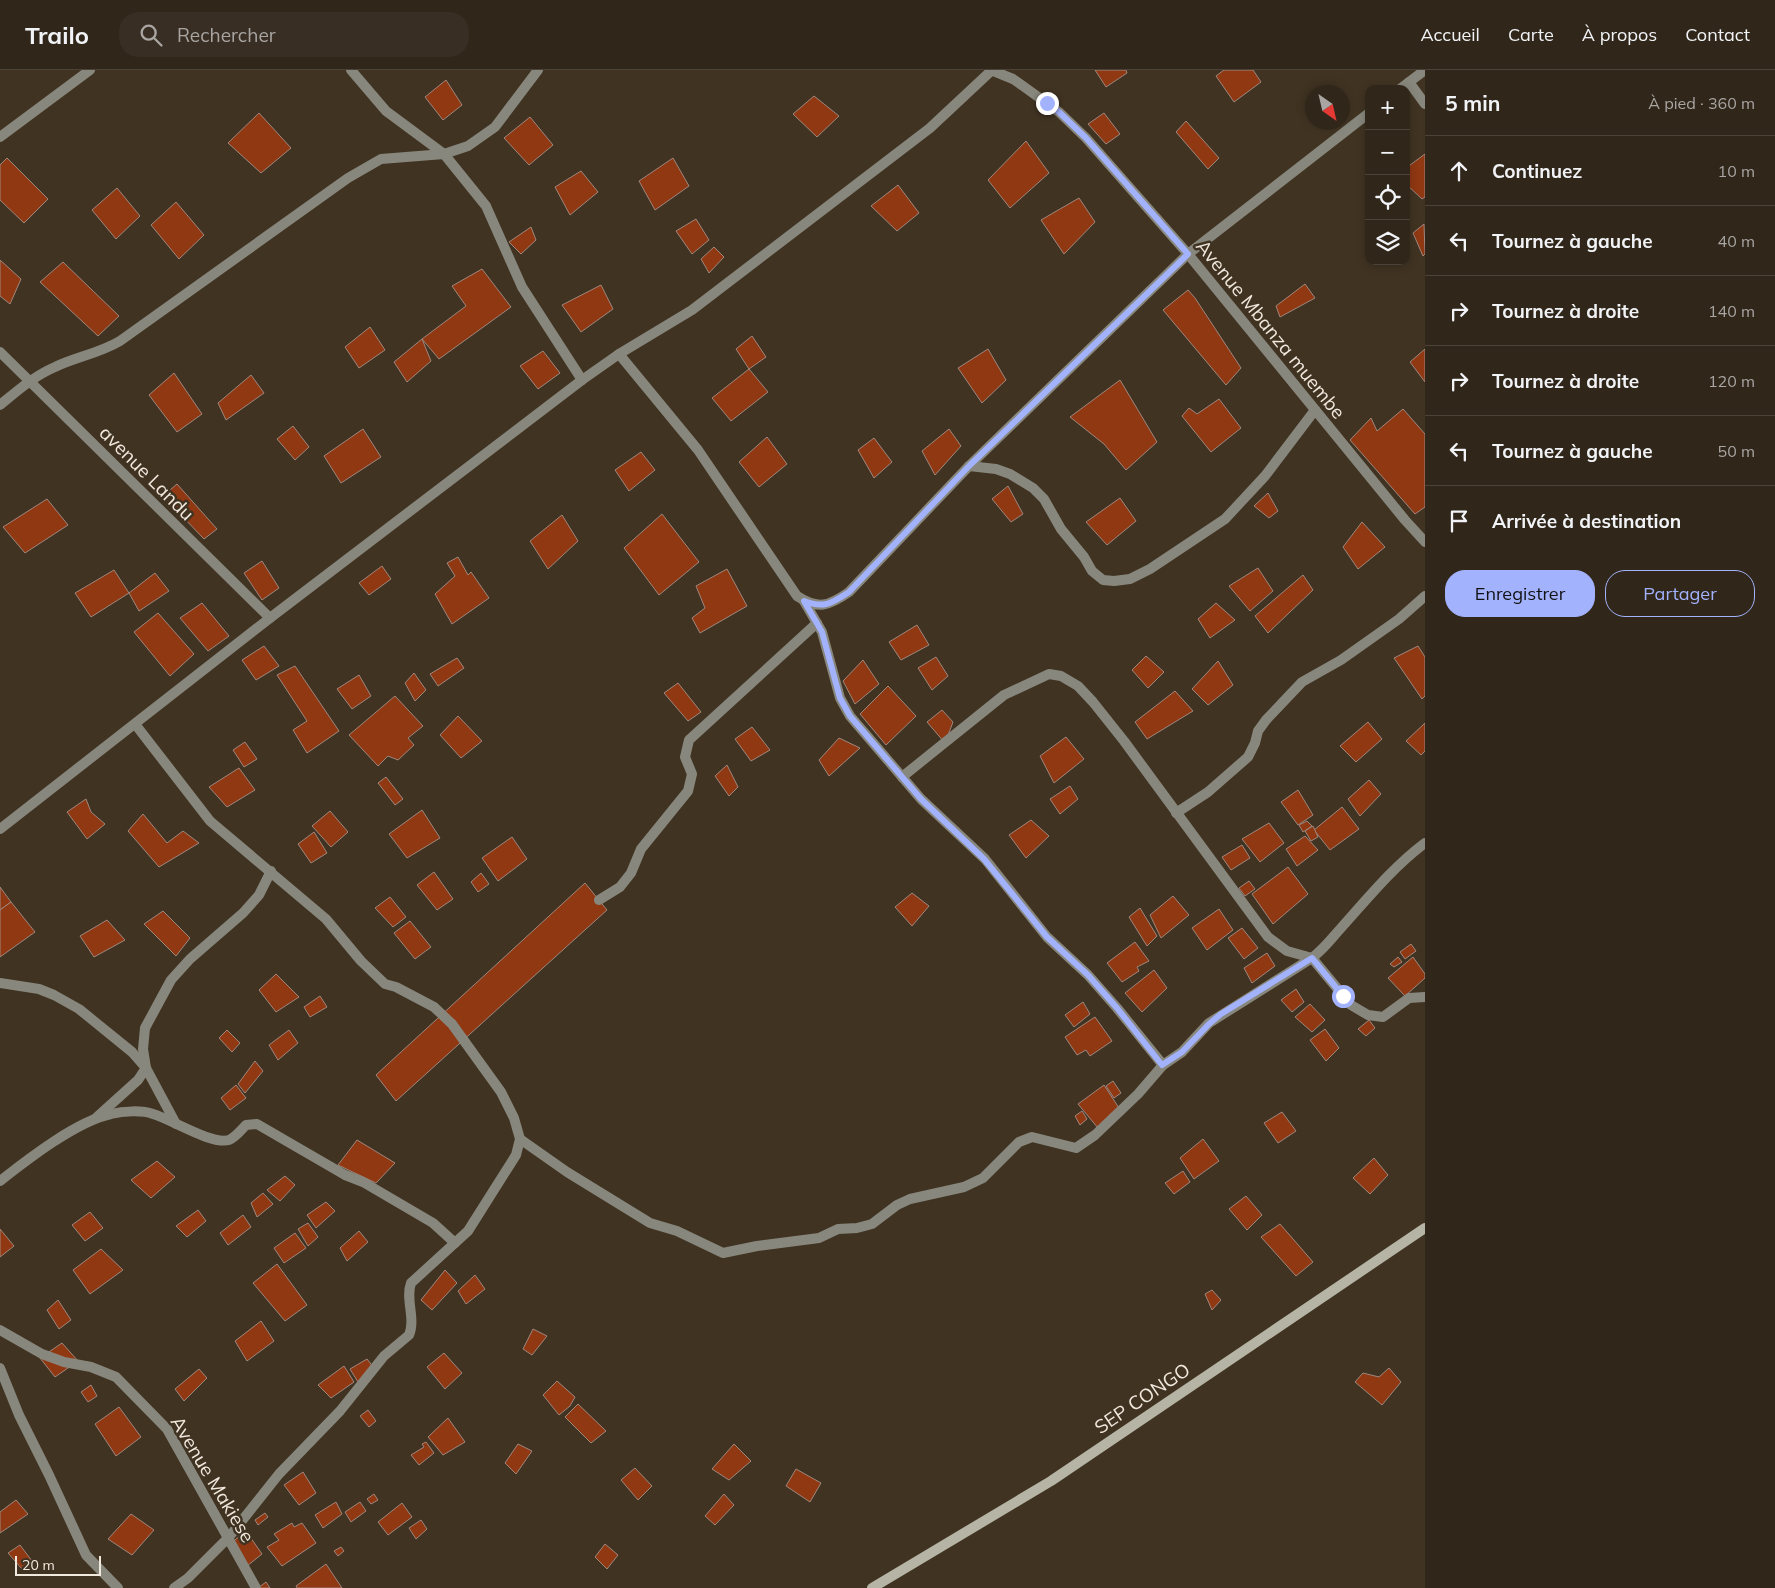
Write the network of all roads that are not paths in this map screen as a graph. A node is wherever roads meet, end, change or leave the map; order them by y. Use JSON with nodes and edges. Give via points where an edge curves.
{"nodes":[{"id":1,"x":90,"y":70,"type":"edge"},
{"id":2,"x":351,"y":70,"type":"edge"},
{"id":3,"x":538,"y":70,"type":"edge"},
{"id":4,"x":991,"y":70,"type":"edge"},
{"id":5,"x":1425,"y":70,"type":"edge"},
{"id":6,"x":1405,"y":85,"type":"edge"},
{"id":7,"x":1410,"y":91,"type":"edge"},
{"id":8,"x":1425,"y":104,"type":"edge"},
{"id":9,"x":1365,"y":116,"type":"edge"},
{"id":10,"x":0,"y":137,"type":"edge"},
{"id":11,"x":444,"y":154,"type":"junction"},
{"id":12,"x":1188,"y":254,"type":"junction"},
{"id":13,"x":0,"y":352,"type":"edge"},
{"id":14,"x":619,"y":354,"type":"junction"},
{"id":15,"x":582,"y":380,"type":"junction"},
{"id":16,"x":30,"y":381,"type":"junction"},
{"id":17,"x":0,"y":405,"type":"edge"},
{"id":18,"x":1315,"y":410,"type":"junction"},
{"id":19,"x":969,"y":466,"type":"junction"},
{"id":20,"x":1425,"y":542,"type":"edge"},
{"id":21,"x":1425,"y":596,"type":"edge"},
{"id":22,"x":804,"y":601,"type":"junction"},
{"id":23,"x":270,"y":618,"type":"junction"},
{"id":24,"x":817,"y":623,"type":"junction"},
{"id":25,"x":135,"y":724,"type":"junction"},
{"id":26,"x":902,"y":777,"type":"junction"},
{"id":27,"x":1176,"y":813,"type":"junction"},
{"id":28,"x":0,"y":829,"type":"edge"},
{"id":29,"x":1425,"y":843,"type":"edge"},
{"id":30,"x":271,"y":872,"type":"junction"},
{"id":31,"x":599,"y":900,"type":"dead end"},
{"id":32,"x":1312,"y":958,"type":"junction"},
{"id":33,"x":0,"y":984,"type":"edge"},
{"id":34,"x":1425,"y":997,"type":"edge"},
{"id":35,"x":1162,"y":1065,"type":"junction"},
{"id":36,"x":146,"y":1068,"type":"junction"},
{"id":37,"x":94,"y":1119,"type":"junction"},
{"id":38,"x":177,"y":1125,"type":"junction"},
{"id":39,"x":520,"y":1139,"type":"junction"},
{"id":40,"x":0,"y":1181,"type":"edge"},
{"id":41,"x":1425,"y":1228,"type":"edge"},
{"id":42,"x":455,"y":1243,"type":"junction"},
{"id":43,"x":0,"y":1330,"type":"edge"},
{"id":44,"x":0,"y":1368,"type":"edge"},
{"id":45,"x":229,"y":1537,"type":"junction"},
{"id":46,"x":118,"y":1588,"type":"edge"},
{"id":47,"x":174,"y":1588,"type":"edge"},
{"id":48,"x":256,"y":1588,"type":"edge"},
{"id":49,"x":872,"y":1588,"type":"edge"}],
"edges":[{"from":1,"to":10,"type":"street"},
{"from":2,"to":11,"type":"street","via":[[386,111]]},
{"from":3,"to":11,"type":"street","via":[[495,127],[468,146]]},
{"from":4,"to":12,"type":"street","name":"Avenue Mbanza muembe","via":[[1013,79],[1059,112],[1086,138]]},
{"from":4,"to":14,"type":"street","via":[[930,128],[700,304]]},
{"from":5,"to":6,"type":"street"},
{"from":7,"to":8,"type":"street"},
{"from":9,"to":12,"type":"street"},
{"from":11,"to":15,"type":"street","via":[[486,206],[522,287]]},
{"from":11,"to":16,"type":"street","via":[[381,159],[348,178],[120,341],[56,366]]},
{"from":12,"to":18,"type":"street","name":"Avenue Mbanza muembe"},
{"from":12,"to":19,"type":"street"},
{"from":13,"to":16,"type":"street","name":"avenue Landu"},
{"from":14,"to":15,"type":"street"},
{"from":14,"to":22,"type":"street","via":[[698,450],[790,587]]},
{"from":15,"to":23,"type":"street"},
{"from":16,"to":17,"type":"street"},
{"from":16,"to":23,"type":"street","name":"avenue Landu"},
{"from":18,"to":19,"type":"street","via":[[1266,476],[1225,519],[1130,580],[1103,580],[1092,571],[1034,488],[996,469]]},
{"from":18,"to":20,"type":"street","name":"Avenue Mbanza muembe"},
{"from":19,"to":22,"type":"street","via":[[849,592],[835,602],[823,605]]},
{"from":21,"to":27,"type":"street","via":[[1399,619],[1341,660],[1302,682],[1262,726],[1248,757],[1208,792]]},
{"from":22,"to":24,"type":"street"},
{"from":23,"to":25,"type":"street"},
{"from":24,"to":26,"type":"street","via":[[840,698],[870,742]]},
{"from":24,"to":31,"type":"street","via":[[689,740],[685,757],[692,774],[688,791],[641,849],[631,874],[620,887]]},
{"from":25,"to":28,"type":"street"},
{"from":25,"to":30,"type":"street","via":[[210,821]]},
{"from":26,"to":27,"type":"street","via":[[1004,695],[1048,674],[1061,676],[1078,686],[1093,702]]},
{"from":26,"to":35,"type":"street","via":[[984,859],[1047,937],[1088,975]]},
{"from":27,"to":32,"type":"street","via":[[1268,937],[1287,951]]},
{"from":29,"to":32,"type":"street","via":[[1405,858],[1325,949]]},
{"from":30,"to":36,"type":"street","via":[[259,895],[243,913],[171,980],[145,1028],[143,1049]]},
{"from":30,"to":39,"type":"street","via":[[326,919],[385,984],[434,1007],[452,1024],[501,1092]]},
{"from":32,"to":34,"type":"street","via":[[1351,1005],[1368,1015],[1383,1017],[1409,998]]},
{"from":32,"to":35,"type":"street","via":[[1221,1014],[1182,1052]]},
{"from":33,"to":36,"type":"street","via":[[54,995],[79,1010],[132,1052]]},
{"from":35,"to":39,"type":"street","via":[[1095,1136],[1076,1148],[1032,1137],[1019,1142],[983,1178],[964,1187],[910,1199],[872,1224],[838,1229],[819,1238],[723,1253],[677,1230],[650,1222],[566,1172]]},
{"from":36,"to":37,"type":"street","via":[[138,1080]]},
{"from":36,"to":38,"type":"street"},
{"from":37,"to":38,"type":"street","via":[[112,1114],[151,1113]]},
{"from":37,"to":40,"type":"street"},
{"from":38,"to":42,"type":"street","via":[[200,1135],[227,1140],[246,1125],[257,1124],[433,1223]]},
{"from":39,"to":42,"type":"street","via":[[516,1155],[484,1208]]},
{"from":41,"to":49,"type":"street","name":"SEP CONGO","via":[[1051,1481]]},
{"from":42,"to":45,"type":"street","via":[[411,1283],[411,1330],[405,1341],[384,1356],[340,1411],[279,1474]]},
{"from":43,"to":45,"type":"street","name":"Avenue Makiese","via":[[42,1354],[116,1377],[167,1429]]},
{"from":44,"to":46,"type":"street","via":[[86,1556]]},
{"from":45,"to":47,"type":"street"},
{"from":45,"to":48,"type":"street","name":"Avenue Makiese"}]}
